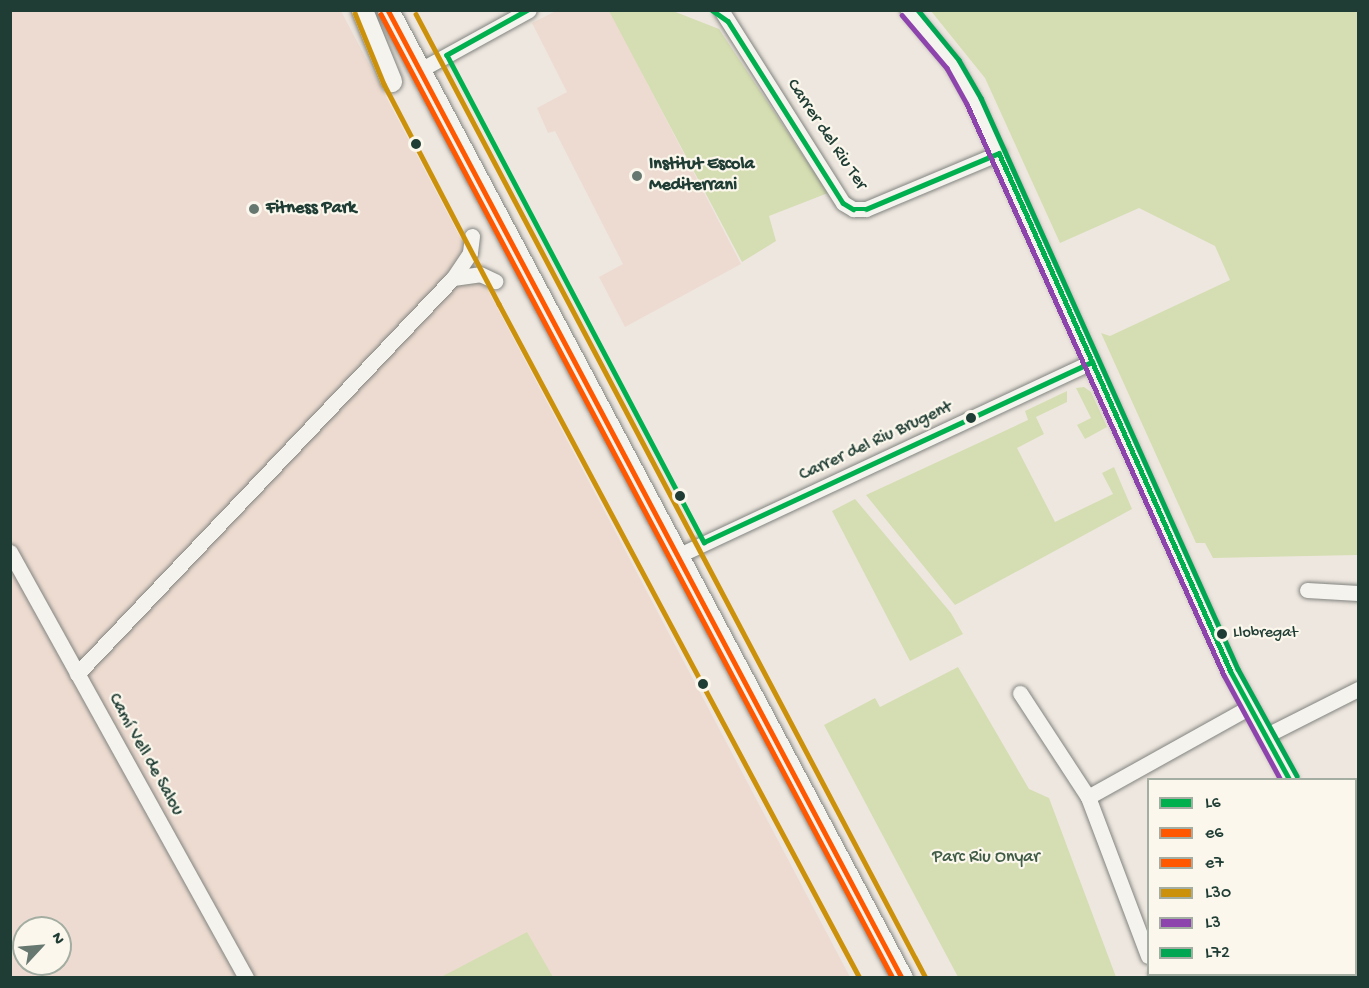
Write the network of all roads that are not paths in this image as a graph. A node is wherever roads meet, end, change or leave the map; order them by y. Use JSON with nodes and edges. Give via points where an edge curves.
{"nodes":[{"id":1,"x":362,"y":10,"type":"edge"},
{"id":2,"x":377,"y":10,"type":"edge"},
{"id":3,"x":388,"y":10,"type":"edge"},
{"id":4,"x":529,"y":10,"type":"edge"},
{"id":5,"x":722,"y":10,"type":"edge"},
{"id":6,"x":908,"y":10,"type":"edge"},
{"id":7,"x":420,"y":70,"type":"junction"},
{"id":8,"x":391,"y":81,"type":"dead end"},
{"id":9,"x":999,"y":153,"type":"junction"},
{"id":10,"x":472,"y":236,"type":"dead end"},
{"id":11,"x":453,"y":278,"type":"junction"},
{"id":12,"x":495,"y":281,"type":"dead end"},
{"id":13,"x":1092,"y":362,"type":"junction"},
{"id":14,"x":10,"y":552,"type":"edge"},
{"id":15,"x":677,"y":556,"type":"junction"},
{"id":16,"x":1307,"y":590,"type":"dead end"},
{"id":17,"x":1359,"y":593,"type":"edge"},
{"id":18,"x":77,"y":674,"type":"junction"},
{"id":19,"x":1359,"y":689,"type":"edge"},
{"id":20,"x":1020,"y":693,"type":"dead end"},
{"id":21,"x":1250,"y":707,"type":"junction"},
{"id":22,"x":1265,"y":736,"type":"junction"},
{"id":23,"x":1289,"y":778,"type":"edge"},
{"id":24,"x":1088,"y":797,"type":"junction"},
{"id":25,"x":1147,"y":951,"type":"edge"},
{"id":26,"x":246,"y":978,"type":"edge"},
{"id":27,"x":889,"y":978,"type":"edge"},
{"id":28,"x":902,"y":978,"type":"edge"}],
"edges":[{"from":1,"to":8,"type":"main road"},
{"from":2,"to":27,"type":"main road"},
{"from":3,"to":7,"type":"main road"},
{"from":4,"to":7,"type":"street"},
{"from":5,"to":9,"type":"street","name":"Carrer del Riu Ter","via":[[843,203],[853,209],[866,209]]},
{"from":6,"to":9,"type":"street","via":[[953,64]]},
{"from":7,"to":15,"type":"main road"},
{"from":9,"to":13,"type":"street"},
{"from":10,"to":11,"type":"street","via":[[470,253]]},
{"from":11,"to":12,"type":"street","via":[[480,274]]},
{"from":11,"to":18,"type":"street"},
{"from":13,"to":15,"type":"street","name":"Carrer del Riu Brugent"},
{"from":13,"to":21,"type":"street"},
{"from":14,"to":18,"type":"street","name":"Camí Vell de Salou"},
{"from":15,"to":28,"type":"main road"},
{"from":16,"to":17,"type":"street"},
{"from":18,"to":26,"type":"street","name":"Camí Vell de Salou"},
{"from":19,"to":22,"type":"street"},
{"from":20,"to":24,"type":"street"},
{"from":21,"to":22,"type":"street"},
{"from":21,"to":24,"type":"street"},
{"from":22,"to":23,"type":"street"},
{"from":24,"to":25,"type":"street"}]}
